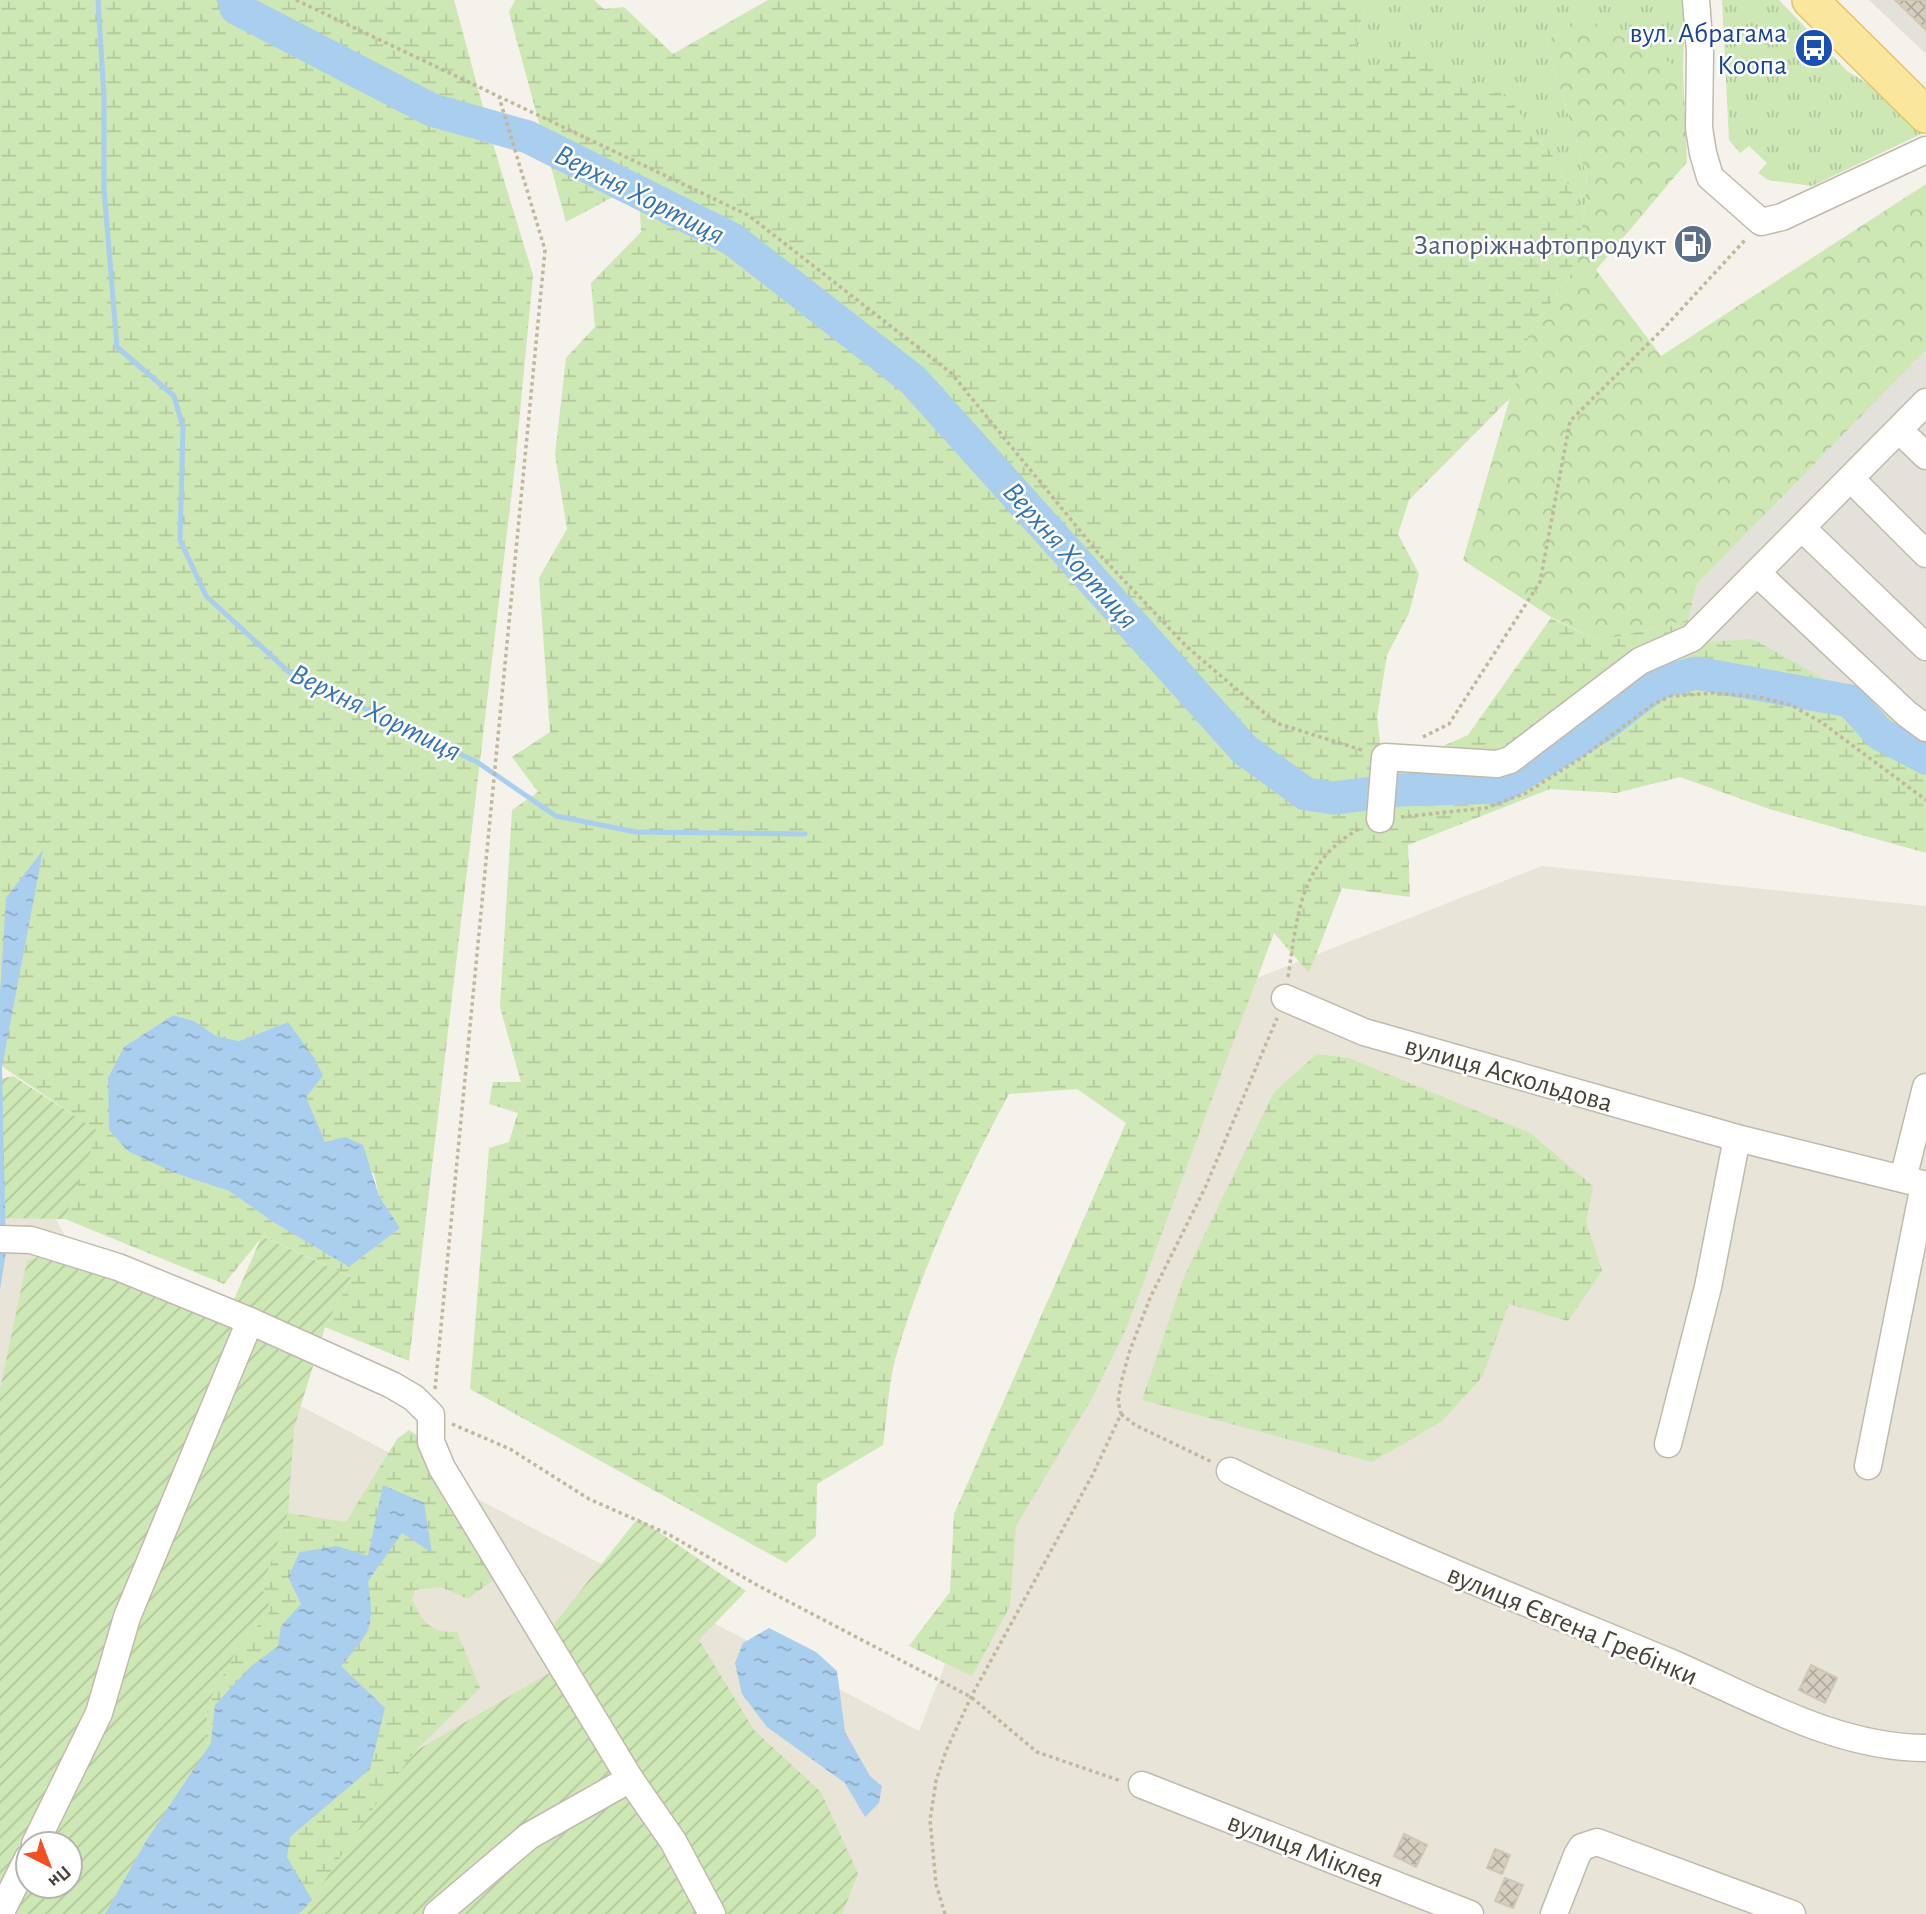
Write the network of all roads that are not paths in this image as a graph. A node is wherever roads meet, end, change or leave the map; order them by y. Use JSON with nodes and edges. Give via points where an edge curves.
{"nodes":[{"id":1,"x":1696,"y":0,"type":"edge"},
{"id":2,"x":1810,"y":0,"type":"edge"},
{"id":3,"x":1926,"y":115,"type":"edge"},
{"id":4,"x":1926,"y":150,"type":"edge"},
{"id":5,"x":1926,"y":401,"type":"edge"},
{"id":6,"x":1899,"y":430,"type":"junction"},
{"id":7,"x":1926,"y":456,"type":"edge"},
{"id":8,"x":1851,"y":479,"type":"junction"},
{"id":9,"x":1803,"y":529,"type":"junction"},
{"id":10,"x":1926,"y":554,"type":"edge"},
{"id":11,"x":1757,"y":573,"type":"junction"},
{"id":12,"x":1926,"y":647,"type":"edge"},
{"id":13,"x":1926,"y":728,"type":"edge"},
{"id":14,"x":1380,"y":819,"type":"road end"},
{"id":15,"x":1285,"y":998,"type":"road end"},
{"id":16,"x":1926,"y":1087,"type":"edge"},
{"id":17,"x":1737,"y":1138,"type":"junction"},
{"id":18,"x":1918,"y":1183,"type":"edge"},
{"id":19,"x":0,"y":1239,"type":"edge"},
{"id":20,"x":250,"y":1321,"type":"junction"},
{"id":21,"x":1668,"y":1444,"type":"dead end"},
{"id":22,"x":1868,"y":1466,"type":"dead end"},
{"id":23,"x":1230,"y":1471,"type":"road end"},
{"id":24,"x":1926,"y":1748,"type":"edge"},
{"id":25,"x":630,"y":1779,"type":"junction"},
{"id":26,"x":1142,"y":1785,"type":"road end"},
{"id":27,"x":42,"y":1830,"type":"edge"},
{"id":28,"x":14,"y":1886,"type":"edge"},
{"id":29,"x":0,"y":1914,"type":"edge"},
{"id":30,"x":437,"y":1914,"type":"edge"},
{"id":31,"x":712,"y":1914,"type":"edge"},
{"id":32,"x":1471,"y":1914,"type":"edge"},
{"id":33,"x":1554,"y":1914,"type":"edge"},
{"id":34,"x":1792,"y":1914,"type":"edge"}],
"edges":[{"from":1,"to":4,"type":"street","via":[[1699,128],[1710,177],[1761,222],[1782,217]]},
{"from":2,"to":3,"type":"main road"},
{"from":5,"to":6,"type":"street"},
{"from":6,"to":7,"type":"street"},
{"from":6,"to":8,"type":"street"},
{"from":8,"to":9,"type":"street"},
{"from":8,"to":10,"type":"street"},
{"from":9,"to":11,"type":"street"},
{"from":9,"to":12,"type":"street"},
{"from":11,"to":13,"type":"street"},
{"from":11,"to":14,"type":"street","via":[[1692,638],[1640,661],[1510,760],[1497,764],[1385,757]]},
{"from":15,"to":17,"type":"street","name":"вулиця Аскольдова","via":[[1364,1032]]},
{"from":16,"to":18,"type":"street"},
{"from":17,"to":18,"type":"street","name":"вулиця Аскольдова"},
{"from":17,"to":21,"type":"street","via":[[1708,1287]]},
{"from":18,"to":22,"type":"street"},
{"from":19,"to":20,"type":"street","via":[[31,1240],[118,1267]]},
{"from":20,"to":25,"type":"street","via":[[392,1385],[431,1415],[431,1443],[442,1468]]},
{"from":20,"to":27,"type":"street","via":[[127,1617],[99,1713]]},
{"from":23,"to":24,"type":"street","name":"вулиця Євгена Гребінки","via":[[1399,1551],[1777,1711],[1871,1743]]},
{"from":25,"to":30,"type":"street","via":[[529,1836]]},
{"from":25,"to":31,"type":"street","via":[[673,1841]]},
{"from":26,"to":32,"type":"street","name":"вулиця Міклея"},
{"from":28,"to":29,"type":"street"},
{"from":33,"to":34,"type":"street","via":[[1577,1855],[1597,1842]]}]}
